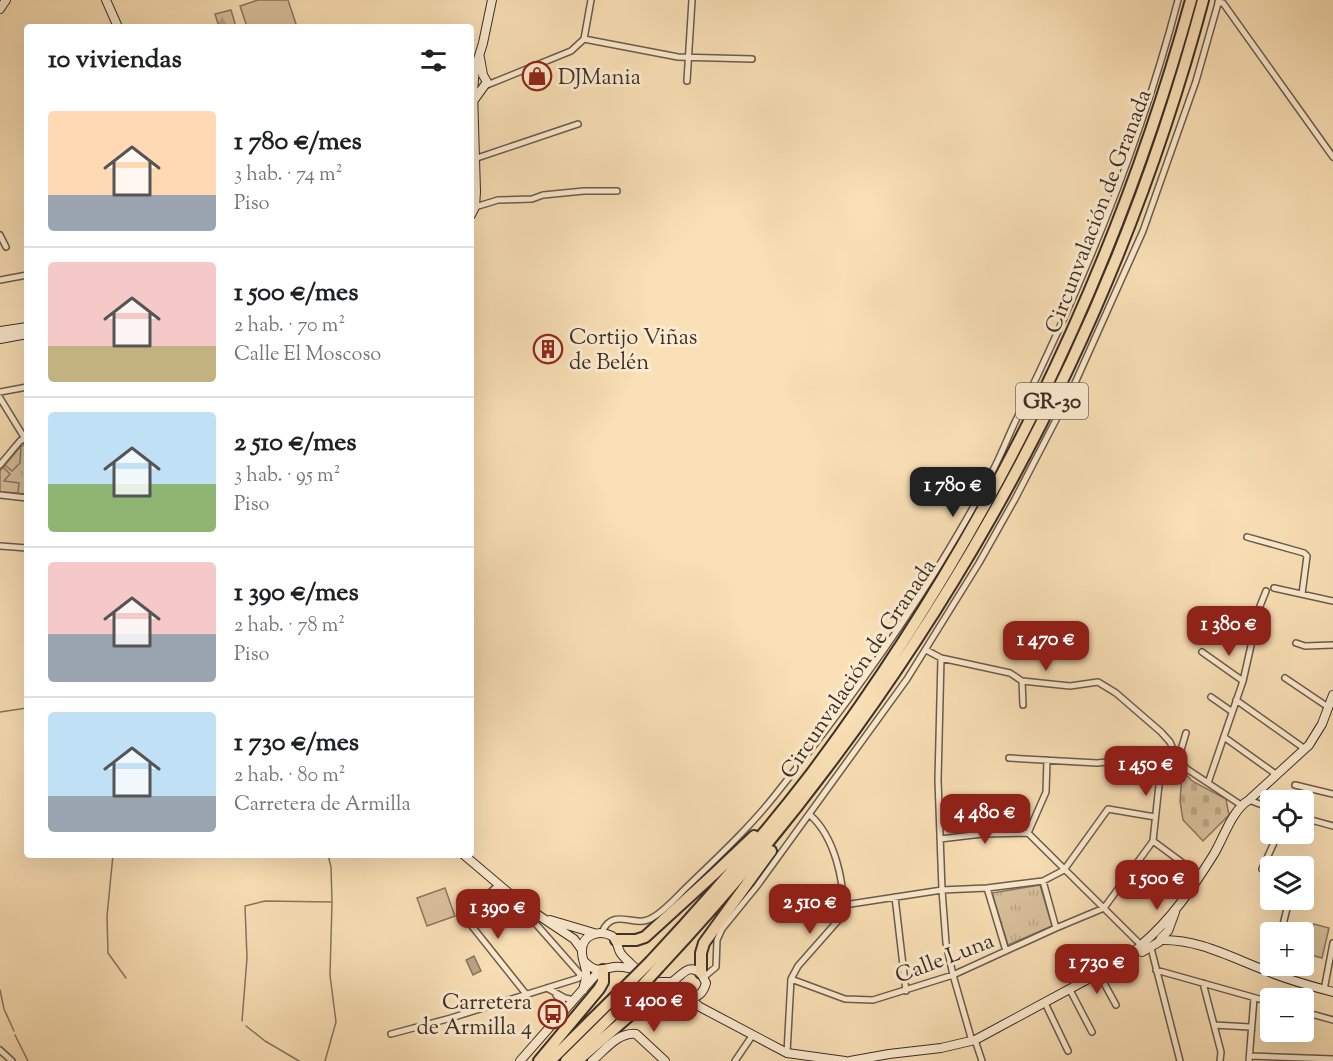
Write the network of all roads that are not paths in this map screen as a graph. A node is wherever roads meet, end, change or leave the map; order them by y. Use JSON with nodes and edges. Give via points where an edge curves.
{"nodes":[{"id":1,"x":6,"y":0,"type":"edge"},
{"id":2,"x":106,"y":0,"type":"edge"},
{"id":3,"x":492,"y":0,"type":"edge"},
{"id":4,"x":591,"y":0,"type":"edge"},
{"id":5,"x":692,"y":0,"type":"edge"},
{"id":6,"x":1178,"y":0,"type":"edge"},
{"id":7,"x":1191,"y":0,"type":"edge"},
{"id":8,"x":1203,"y":0,"type":"edge"},
{"id":9,"x":1219,"y":1,"type":"edge"},
{"id":10,"x":0,"y":9,"type":"edge"},
{"id":11,"x":117,"y":24,"type":"edge"},
{"id":12,"x":584,"y":39,"type":"junction"},
{"id":13,"x":480,"y":57,"type":"junction"},
{"id":14,"x":688,"y":58,"type":"junction"},
{"id":15,"x":752,"y":59,"type":"dead end"},
{"id":16,"x":484,"y":75,"type":"junction"},
{"id":17,"x":504,"y":77,"type":"junction"},
{"id":18,"x":475,"y":80,"type":"junction"},
{"id":19,"x":687,"y":81,"type":"dead end"},
{"id":20,"x":485,"y":86,"type":"junction"},
{"id":21,"x":474,"y":90,"type":"edge"},
{"id":22,"x":474,"y":100,"type":"edge"},
{"id":23,"x":578,"y":124,"type":"dead end"},
{"id":24,"x":1333,"y":157,"type":"edge"},
{"id":25,"x":474,"y":163,"type":"edge"},
{"id":26,"x":474,"y":185,"type":"edge"},
{"id":27,"x":616,"y":191,"type":"dead end"},
{"id":28,"x":475,"y":207,"type":"joint"},
{"id":29,"x":0,"y":235,"type":"edge"},
{"id":30,"x":6,"y":247,"type":"dead end"},
{"id":31,"x":24,"y":276,"type":"edge"},
{"id":32,"x":0,"y":280,"type":"edge"},
{"id":33,"x":24,"y":327,"type":"edge"},
{"id":34,"x":0,"y":331,"type":"edge"},
{"id":35,"x":24,"y":335,"type":"edge"},
{"id":36,"x":0,"y":339,"type":"edge"},
{"id":37,"x":24,"y":388,"type":"edge"},
{"id":38,"x":0,"y":392,"type":"edge"},
{"id":39,"x":0,"y":398,"type":"edge"},
{"id":40,"x":24,"y":436,"type":"edge"},
{"id":41,"x":24,"y":441,"type":"edge"},
{"id":42,"x":0,"y":465,"type":"edge"},
{"id":43,"x":0,"y":495,"type":"edge"},
{"id":44,"x":24,"y":498,"type":"edge"},
{"id":45,"x":1247,"y":537,"type":"dead end"},
{"id":46,"x":0,"y":546,"type":"edge"},
{"id":47,"x":24,"y":548,"type":"edge"},
{"id":48,"x":1274,"y":588,"type":"dead end"},
{"id":49,"x":1266,"y":591,"type":"dead end"},
{"id":50,"x":1302,"y":594,"type":"junction"},
{"id":51,"x":1333,"y":601,"type":"edge"},
{"id":52,"x":1226,"y":621,"type":"dead end"},
{"id":53,"x":1254,"y":640,"type":"junction"},
{"id":54,"x":1296,"y":643,"type":"dead end"},
{"id":55,"x":1333,"y":645,"type":"edge"},
{"id":56,"x":926,"y":650,"type":"junction"},
{"id":57,"x":1202,"y":652,"type":"dead end"},
{"id":58,"x":941,"y":658,"type":"junction"},
{"id":59,"x":1285,"y":678,"type":"dead end"},
{"id":60,"x":1022,"y":681,"type":"junction"},
{"id":61,"x":1243,"y":681,"type":"junction"},
{"id":62,"x":1333,"y":695,"type":"edge"},
{"id":63,"x":1211,"y":697,"type":"dead end"},
{"id":64,"x":1236,"y":700,"type":"junction"},
{"id":65,"x":1023,"y":705,"type":"dead end"},
{"id":66,"x":1328,"y":706,"type":"junction"},
{"id":67,"x":1231,"y":711,"type":"junction"},
{"id":68,"x":1186,"y":733,"type":"dead end"},
{"id":69,"x":1224,"y":737,"type":"junction"},
{"id":70,"x":1305,"y":749,"type":"junction"},
{"id":71,"x":1162,"y":756,"type":"junction"},
{"id":72,"x":1176,"y":757,"type":"junction"},
{"id":73,"x":1009,"y":758,"type":"dead end"},
{"id":74,"x":1047,"y":760,"type":"junction"},
{"id":75,"x":1277,"y":775,"type":"junction"},
{"id":76,"x":1208,"y":783,"type":"junction"},
{"id":77,"x":1295,"y":785,"type":"dead end"},
{"id":78,"x":1333,"y":794,"type":"edge"},
{"id":79,"x":805,"y":798,"type":"junction"},
{"id":80,"x":1249,"y":800,"type":"junction"},
{"id":81,"x":1260,"y":804,"type":"edge"},
{"id":82,"x":1241,"y":805,"type":"junction"},
{"id":83,"x":810,"y":815,"type":"junction"},
{"id":84,"x":777,"y":816,"type":"junction"},
{"id":85,"x":1155,"y":817,"type":"junction"},
{"id":86,"x":1314,"y":821,"type":"edge"},
{"id":87,"x":1333,"y":826,"type":"edge"},
{"id":88,"x":1028,"y":833,"type":"junction"},
{"id":89,"x":940,"y":839,"type":"junction"},
{"id":90,"x":1153,"y":841,"type":"junction"},
{"id":91,"x":468,"y":858,"type":"edge"},
{"id":92,"x":1064,"y":870,"type":"junction"},
{"id":93,"x":1199,"y":875,"type":"junction"},
{"id":94,"x":1043,"y":881,"type":"junction"},
{"id":95,"x":498,"y":885,"type":"junction"},
{"id":96,"x":987,"y":888,"type":"junction"},
{"id":97,"x":942,"y":890,"type":"junction"},
{"id":98,"x":895,"y":897,"type":"junction"},
{"id":99,"x":844,"y":905,"type":"junction"},
{"id":100,"x":1104,"y":908,"type":"junction"},
{"id":101,"x":529,"y":910,"type":"junction"},
{"id":102,"x":540,"y":916,"type":"junction"},
{"id":103,"x":1056,"y":928,"type":"junction"},
{"id":104,"x":598,"y":933,"type":"junction"},
{"id":105,"x":1159,"y":937,"type":"junction"},
{"id":106,"x":616,"y":940,"type":"junction"},
{"id":107,"x":1333,"y":945,"type":"edge"},
{"id":108,"x":1145,"y":947,"type":"junction"},
{"id":109,"x":582,"y":950,"type":"junction"},
{"id":110,"x":1006,"y":951,"type":"junction"},
{"id":111,"x":620,"y":952,"type":"junction"},
{"id":112,"x":586,"y":963,"type":"junction"},
{"id":113,"x":655,"y":964,"type":"junction"},
{"id":114,"x":1260,"y":965,"type":"edge"},
{"id":115,"x":605,"y":969,"type":"junction"},
{"id":116,"x":636,"y":969,"type":"junction"},
{"id":117,"x":1156,"y":970,"type":"junction"},
{"id":118,"x":1099,"y":974,"type":"junction"},
{"id":119,"x":703,"y":975,"type":"junction"},
{"id":120,"x":952,"y":975,"type":"junction"},
{"id":121,"x":1289,"y":976,"type":"edge"},
{"id":122,"x":678,"y":978,"type":"junction"},
{"id":123,"x":791,"y":979,"type":"junction"},
{"id":124,"x":658,"y":982,"type":"junction"},
{"id":125,"x":1203,"y":983,"type":"junction"},
{"id":126,"x":635,"y":985,"type":"junction"},
{"id":127,"x":547,"y":988,"type":"junction"},
{"id":128,"x":583,"y":990,"type":"junction"},
{"id":129,"x":1070,"y":990,"type":"junction"},
{"id":130,"x":1324,"y":990,"type":"junction"},
{"id":131,"x":906,"y":991,"type":"junction"},
{"id":132,"x":703,"y":992,"type":"junction"},
{"id":133,"x":1333,"y":992,"type":"edge"},
{"id":134,"x":680,"y":993,"type":"junction"},
{"id":135,"x":526,"y":994,"type":"junction"},
{"id":136,"x":555,"y":994,"type":"junction"},
{"id":137,"x":1254,"y":998,"type":"junction"},
{"id":138,"x":574,"y":999,"type":"junction"},
{"id":139,"x":1260,"y":1000,"type":"edge"},
{"id":140,"x":1045,"y":1003,"type":"junction"},
{"id":141,"x":1116,"y":1005,"type":"dead end"},
{"id":142,"x":564,"y":1012,"type":"junction"},
{"id":143,"x":713,"y":1014,"type":"junction"},
{"id":144,"x":1314,"y":1015,"type":"edge"},
{"id":145,"x":1333,"y":1020,"type":"edge"},
{"id":146,"x":1214,"y":1025,"type":"junction"},
{"id":147,"x":1250,"y":1027,"type":"junction"},
{"id":148,"x":1092,"y":1032,"type":"dead end"},
{"id":149,"x":391,"y":1034,"type":"dead end"},
{"id":150,"x":752,"y":1036,"type":"junction"},
{"id":151,"x":973,"y":1041,"type":"junction"},
{"id":152,"x":0,"y":1050,"type":"edge"},
{"id":153,"x":1068,"y":1051,"type":"dead end"},
{"id":154,"x":785,"y":1057,"type":"edge"},
{"id":155,"x":1250,"y":1058,"type":"edge"},
{"id":156,"x":1333,"y":1059,"type":"edge"},
{"id":157,"x":12,"y":1061,"type":"edge"},
{"id":158,"x":520,"y":1061,"type":"edge"},
{"id":159,"x":539,"y":1061,"type":"edge"},
{"id":160,"x":550,"y":1061,"type":"edge"},
{"id":161,"x":566,"y":1061,"type":"edge"},
{"id":162,"x":578,"y":1061,"type":"edge"},
{"id":163,"x":592,"y":1061,"type":"edge"},
{"id":164,"x":665,"y":1061,"type":"edge"},
{"id":165,"x":735,"y":1061,"type":"edge"},
{"id":166,"x":844,"y":1061,"type":"edge"},
{"id":167,"x":850,"y":1061,"type":"edge"},
{"id":168,"x":982,"y":1061,"type":"edge"},
{"id":169,"x":1180,"y":1061,"type":"edge"},
{"id":170,"x":1221,"y":1061,"type":"edge"}],
"edges":[{"from":1,"to":10,"type":"street"},
{"from":2,"to":11,"type":"street"},
{"from":3,"to":13,"type":"street"},
{"from":4,"to":12,"type":"street"},
{"from":5,"to":14,"type":"street"},
{"from":6,"to":104,"type":"street","via":[[1123,171],[1051,350],[991,474],[947,552],[832,724],[767,805],[659,914],[645,922],[612,920]]},
{"from":7,"to":84,"type":"highway","name":"Circunvalación de Granada","number":"GR-30","via":[[1166,87],[1114,233],[1092,289],[1017,447],[909,633],[863,702]]},
{"from":8,"to":79,"type":"highway","name":"Circunvalación de Granada","number":"GR-30","via":[[1164,134],[1116,260],[1028,452],[915,645]]},
{"from":9,"to":24,"type":"street"},
{"from":9,"to":56,"type":"street","via":[[1175,145],[1143,231],[1080,374],[1010,508]]},
{"from":12,"to":14,"type":"street"},
{"from":12,"to":17,"type":"street","via":[[571,51]]},
{"from":13,"to":16,"type":"street"},
{"from":13,"to":18,"type":"street"},
{"from":14,"to":15,"type":"street"},
{"from":14,"to":19,"type":"street"},
{"from":16,"to":17,"type":"street"},
{"from":16,"to":18,"type":"street"},
{"from":16,"to":20,"type":"street"},
{"from":17,"to":20,"type":"street"},
{"from":18,"to":20,"type":"street","via":[[478,87]]},
{"from":18,"to":21,"type":"street"},
{"from":20,"to":22,"type":"street"},
{"from":23,"to":25,"type":"street"},
{"from":26,"to":28,"type":"street"},
{"from":27,"to":28,"type":"street","via":[[498,200]]},
{"from":29,"to":30,"type":"street"},
{"from":31,"to":32,"type":"street"},
{"from":33,"to":34,"type":"street"},
{"from":35,"to":36,"type":"street"},
{"from":37,"to":38,"type":"street"},
{"from":39,"to":40,"type":"street"},
{"from":41,"to":42,"type":"street"},
{"from":43,"to":44,"type":"street"},
{"from":45,"to":50,"type":"street","via":[[1307,556]]},
{"from":46,"to":47,"type":"street"},
{"from":48,"to":50,"type":"street"},
{"from":49,"to":53,"type":"street"},
{"from":50,"to":51,"type":"street"},
{"from":52,"to":53,"type":"street"},
{"from":53,"to":61,"type":"street"},
{"from":54,"to":55,"type":"street"},
{"from":56,"to":58,"type":"street"},
{"from":56,"to":83,"type":"street"},
{"from":57,"to":61,"type":"street"},
{"from":58,"to":60,"type":"street","via":[[1010,673]]},
{"from":58,"to":89,"type":"street"},
{"from":59,"to":66,"type":"street"},
{"from":60,"to":65,"type":"street"},
{"from":60,"to":72,"type":"street","via":[[1070,686],[1098,682],[1161,732]]},
{"from":61,"to":64,"type":"street"},
{"from":62,"to":66,"type":"street"},
{"from":63,"to":67,"type":"street"},
{"from":64,"to":67,"type":"street"},
{"from":64,"to":70,"type":"street"},
{"from":66,"to":70,"type":"street","via":[[1322,724]]},
{"from":67,"to":69,"type":"street"},
{"from":68,"to":72,"type":"street"},
{"from":69,"to":75,"type":"street"},
{"from":69,"to":76,"type":"street"},
{"from":70,"to":75,"type":"street"},
{"from":71,"to":72,"type":"street"},
{"from":71,"to":74,"type":"street","via":[[1097,763]]},
{"from":71,"to":85,"type":"street"},
{"from":72,"to":76,"type":"street"},
{"from":73,"to":74,"type":"street"},
{"from":74,"to":88,"type":"street","via":[[1046,792]]},
{"from":75,"to":80,"type":"street"},
{"from":76,"to":82,"type":"street"},
{"from":77,"to":78,"type":"street"},
{"from":79,"to":113,"type":"highway","name":"Circunvalación de Granada","number":"GR-30","via":[[740,877]]},
{"from":79,"to":119,"type":"highway","via":[[798,815],[704,943],[700,953]]},
{"from":80,"to":81,"type":"street"},
{"from":80,"to":82,"type":"street"},
{"from":82,"to":93,"type":"street"},
{"from":83,"to":99,"type":"street","via":[[822,827],[835,851]]},
{"from":83,"to":119,"type":"street","via":[[722,928],[717,940],[716,967]]},
{"from":84,"to":106,"type":"highway","via":[[645,937]]},
{"from":84,"to":113,"type":"highway","name":"Circunvalación de Granada","number":"GR-30"},
{"from":85,"to":90,"type":"street"},
{"from":85,"to":92,"type":"street","via":[[1108,809]]},
{"from":86,"to":87,"type":"street"},
{"from":88,"to":89,"type":"street"},
{"from":88,"to":92,"type":"street"},
{"from":89,"to":97,"type":"street"},
{"from":90,"to":93,"type":"street"},
{"from":90,"to":100,"type":"street"},
{"from":91,"to":95,"type":"street"},
{"from":92,"to":94,"type":"street"},
{"from":92,"to":100,"type":"street"},
{"from":93,"to":105,"type":"street"},
{"from":94,"to":96,"type":"street"},
{"from":94,"to":103,"type":"street"},
{"from":95,"to":101,"type":"street"},
{"from":95,"to":135,"type":"street","via":[[467,920]]},
{"from":96,"to":97,"type":"street"},
{"from":96,"to":110,"type":"street"},
{"from":97,"to":98,"type":"street"},
{"from":97,"to":120,"type":"street"},
{"from":98,"to":99,"type":"street"},
{"from":98,"to":131,"type":"street"},
{"from":99,"to":123,"type":"street","via":[[843,915]]},
{"from":100,"to":103,"type":"street","name":"Calle Luna"},
{"from":100,"to":108,"type":"street"},
{"from":101,"to":102,"type":"street"},
{"from":101,"to":127,"type":"street","via":[[536,924],[580,974],[579,978]]},
{"from":102,"to":104,"type":"street"},
{"from":102,"to":109,"type":"street","via":[[574,939]]},
{"from":103,"to":110,"type":"street","name":"Calle Luna"},
{"from":104,"to":106,"type":"street"},
{"from":104,"to":109,"type":"street","via":[[586,939]]},
{"from":105,"to":108,"type":"street"},
{"from":105,"to":114,"type":"street","via":[[1201,945]]},
{"from":106,"to":111,"type":"street"},
{"from":107,"to":130,"type":"street"},
{"from":108,"to":117,"type":"street"},
{"from":108,"to":118,"type":"street"},
{"from":109,"to":112,"type":"street"},
{"from":110,"to":120,"type":"street","name":"Calle Luna"},
{"from":111,"to":115,"type":"street","via":[[617,961]]},
{"from":111,"to":116,"type":"street"},
{"from":112,"to":115,"type":"street","via":[[595,970]]},
{"from":112,"to":128,"type":"street"},
{"from":113,"to":126,"type":"highway","name":"Circunvalación de Granada","number":"GR-30","bridge":true},
{"from":115,"to":116,"type":"street"},
{"from":115,"to":128,"type":"street"},
{"from":115,"to":159,"type":"highway","via":[[599,988]]},
{"from":116,"to":124,"type":"street"},
{"from":117,"to":125,"type":"street"},
{"from":117,"to":169,"type":"street"},
{"from":118,"to":129,"type":"street"},
{"from":118,"to":141,"type":"street"},
{"from":119,"to":122,"type":"street","via":[[687,969]]},
{"from":119,"to":132,"type":"street"},
{"from":120,"to":131,"type":"street","name":"Calle Luna"},
{"from":120,"to":151,"type":"street"},
{"from":121,"to":130,"type":"street"},
{"from":122,"to":124,"type":"street"},
{"from":122,"to":134,"type":"street"},
{"from":123,"to":131,"type":"street","name":"Calle Luna","via":[[858,1001]]},
{"from":123,"to":154,"type":"street"},
{"from":124,"to":134,"type":"street"},
{"from":125,"to":137,"type":"street"},
{"from":125,"to":146,"type":"street"},
{"from":126,"to":160,"type":"highway","name":"Circunvalación de Granada","number":"GR-30"},
{"from":126,"to":161,"type":"highway","name":"Circunvalación de Granada","number":"GR-30"},
{"from":127,"to":135,"type":"street"},
{"from":127,"to":136,"type":"street"},
{"from":128,"to":138,"type":"street"},
{"from":129,"to":140,"type":"street"},
{"from":129,"to":148,"type":"street"},
{"from":130,"to":133,"type":"street"},
{"from":132,"to":134,"type":"street","via":[[695,997]]},
{"from":132,"to":143,"type":"street"},
{"from":134,"to":143,"type":"street"},
{"from":134,"to":162,"type":"highway","via":[[659,992],[651,997]]},
{"from":135,"to":149,"type":"street"},
{"from":136,"to":138,"type":"street"},
{"from":136,"to":142,"type":"street"},
{"from":137,"to":139,"type":"street"},
{"from":137,"to":147,"type":"street"},
{"from":138,"to":142,"type":"street"},
{"from":140,"to":151,"type":"street"},
{"from":140,"to":153,"type":"street"},
{"from":142,"to":158,"type":"street"},
{"from":143,"to":150,"type":"street"},
{"from":144,"to":145,"type":"street"},
{"from":146,"to":147,"type":"street"},
{"from":146,"to":170,"type":"street"},
{"from":147,"to":155,"type":"street"},
{"from":150,"to":154,"type":"street"},
{"from":150,"to":165,"type":"street"},
{"from":151,"to":167,"type":"street"},
{"from":151,"to":168,"type":"street"},
{"from":152,"to":157,"type":"street"},
{"from":154,"to":166,"type":"street"},
{"from":155,"to":156,"type":"street"},
{"from":163,"to":164,"type":"street","via":[[630,1033]]}]}
